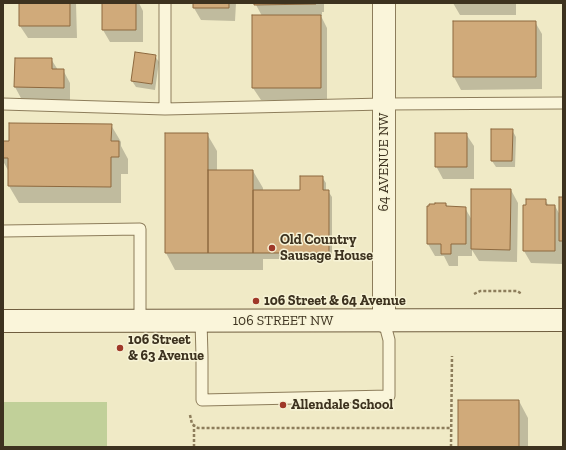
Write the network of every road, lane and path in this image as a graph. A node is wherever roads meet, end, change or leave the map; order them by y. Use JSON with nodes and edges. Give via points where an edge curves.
{"nodes":[{"id":1,"x":165,"y":3,"type":"edge"},
{"id":2,"x":384,"y":3,"type":"edge"},
{"id":3,"x":563,"y":103,"type":"edge"},
{"id":4,"x":3,"y":104,"type":"edge"},
{"id":5,"x":384,"y":104,"type":"junction"},
{"id":6,"x":164,"y":109,"type":"junction"},
{"id":7,"x":3,"y":231,"type":"edge"},
{"id":8,"x":563,"y":320,"type":"edge"},
{"id":9,"x":3,"y":321,"type":"edge"},
{"id":10,"x":140,"y":321,"type":"junction"},
{"id":11,"x":201,"y":321,"type":"junction"},
{"id":12,"x":384,"y":321,"type":"junction"},
{"id":13,"x":452,"y":356,"type":"dead end"},
{"id":14,"x":189,"y":413,"type":"dead end"},
{"id":15,"x":194,"y":425,"type":"junction"},
{"id":16,"x":451,"y":428,"type":"junction"},
{"id":17,"x":194,"y":447,"type":"edge"},
{"id":18,"x":451,"y":447,"type":"edge"}],
"edges":[{"from":1,"to":6,"type":"lane"},
{"from":2,"to":5,"type":"street","name":"64 AVENUE NW"},
{"from":3,"to":5,"type":"lane"},
{"from":4,"to":6,"type":"lane"},
{"from":5,"to":6,"type":"lane"},
{"from":5,"to":12,"type":"street","name":"64 AVENUE NW"},
{"from":7,"to":10,"type":"lane","via":[[140,229]]},
{"from":8,"to":12,"type":"street","name":"106 STREET NW"},
{"from":9,"to":10,"type":"street","name":"106 STREET NW"},
{"from":10,"to":11,"type":"street","name":"106 STREET NW"},
{"from":11,"to":12,"type":"street","name":"106 STREET NW"},
{"from":11,"to":12,"type":"lane","via":[[202,400],[389,396],[389,340]]},
{"from":13,"to":16,"type":"path"},
{"from":14,"to":15,"type":"path"},
{"from":15,"to":16,"type":"path","via":[[198,428]]},
{"from":15,"to":17,"type":"path"},
{"from":16,"to":18,"type":"path"}]}
